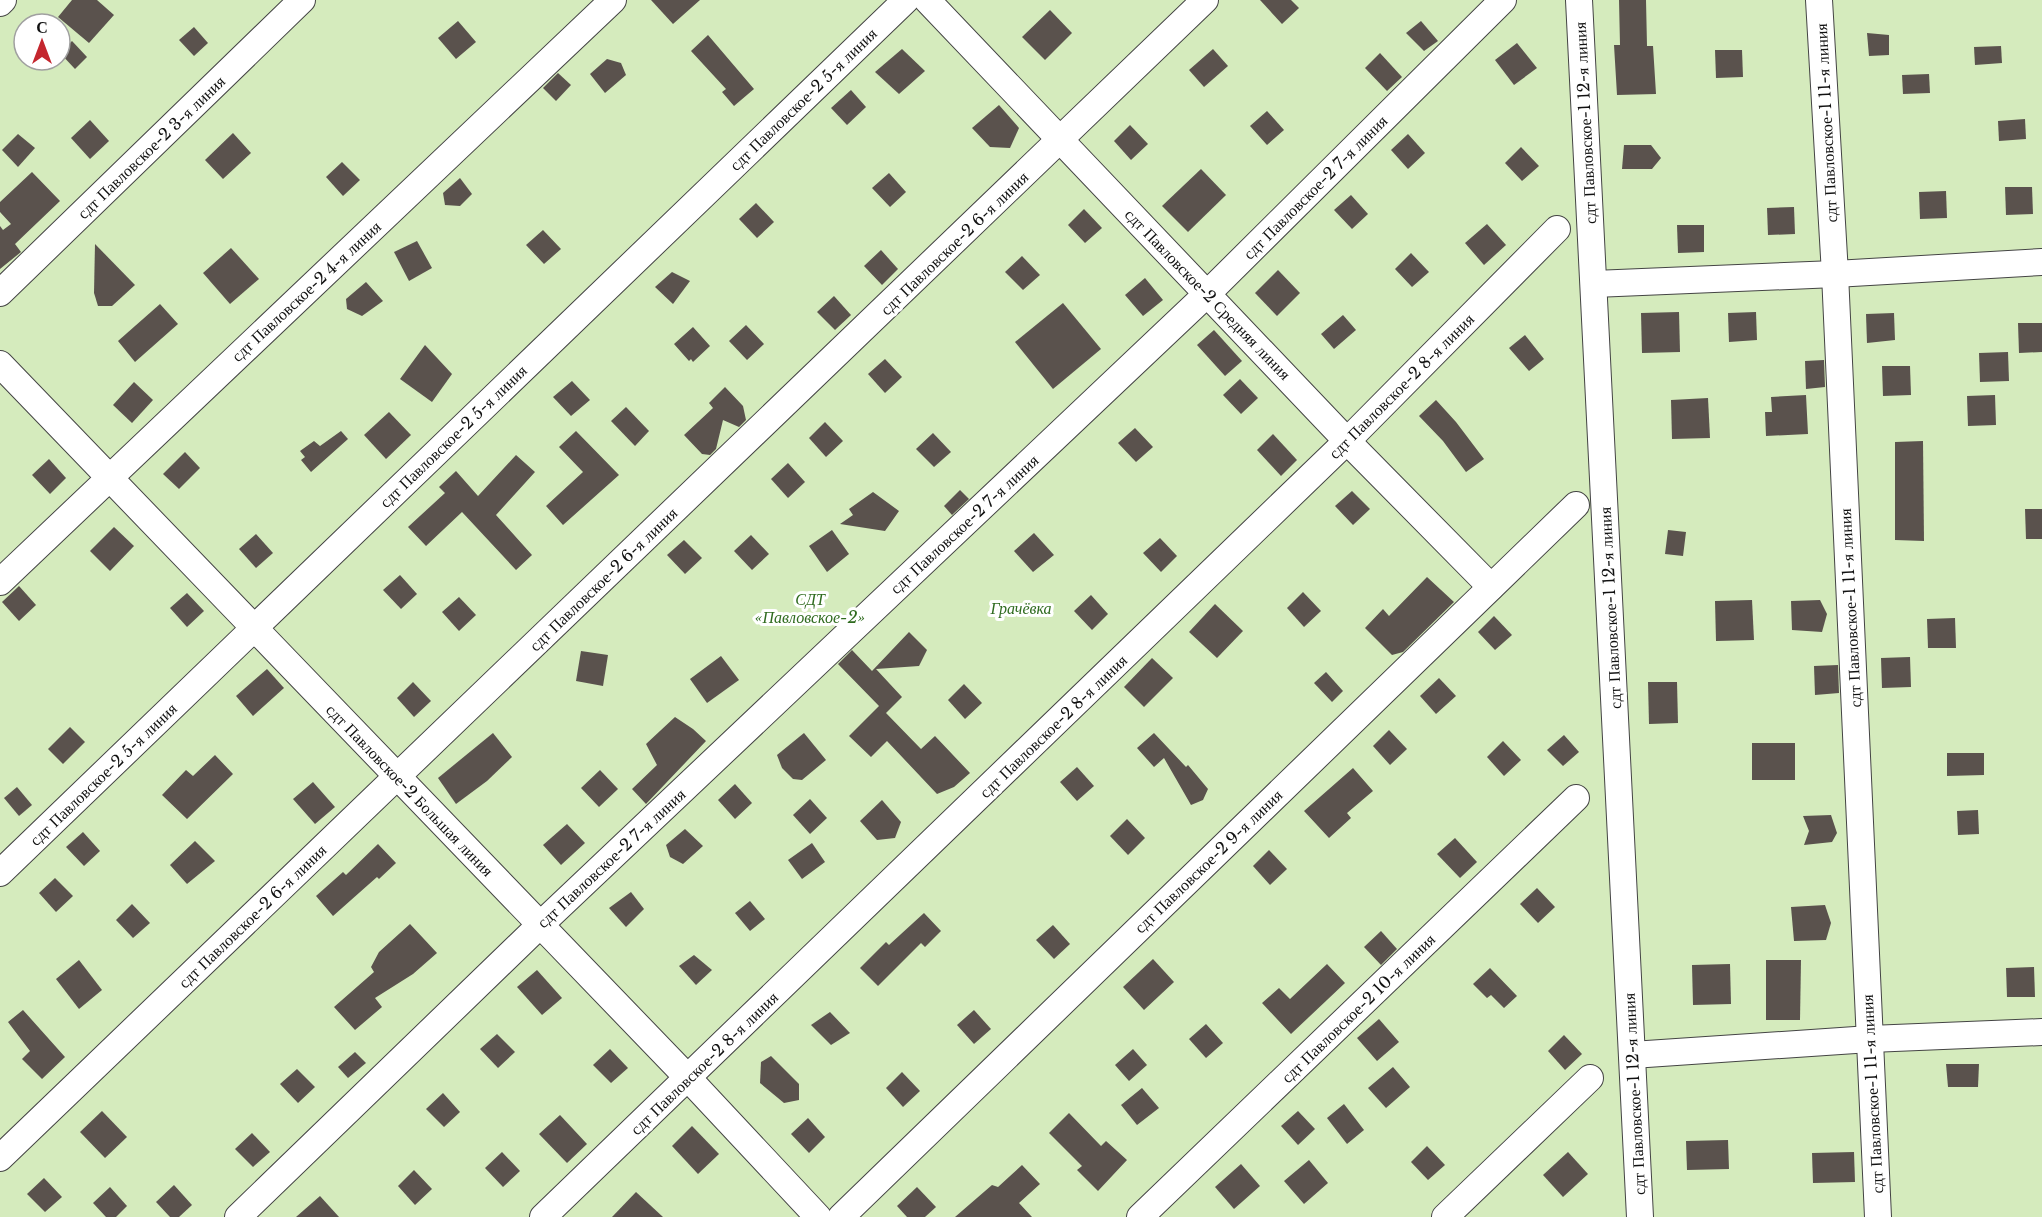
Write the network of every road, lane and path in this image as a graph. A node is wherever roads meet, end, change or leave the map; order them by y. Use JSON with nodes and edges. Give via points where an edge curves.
{"nodes":[{"id":1,"x":3,"y":0,"type":"edge"},
{"id":2,"x":302,"y":0,"type":"edge"},
{"id":3,"x":613,"y":0,"type":"edge"},
{"id":4,"x":906,"y":0,"type":"edge"},
{"id":5,"x":927,"y":0,"type":"edge"},
{"id":6,"x":1205,"y":0,"type":"edge"},
{"id":7,"x":1503,"y":0,"type":"edge"},
{"id":8,"x":1579,"y":0,"type":"edge"},
{"id":9,"x":1819,"y":0,"type":"edge"},
{"id":10,"x":0,"y":3,"type":"edge"},
{"id":11,"x":1061,"y":140,"type":"junction"},
{"id":12,"x":1557,"y":229,"type":"dead end"},
{"id":13,"x":2042,"y":262,"type":"edge"},
{"id":14,"x":1835,"y":274,"type":"junction"},
{"id":15,"x":1594,"y":284,"type":"junction"},
{"id":16,"x":0,"y":293,"type":"edge"},
{"id":17,"x":1208,"y":293,"type":"junction"},
{"id":18,"x":0,"y":364,"type":"edge"},
{"id":19,"x":1347,"y":441,"type":"junction"},
{"id":20,"x":109,"y":477,"type":"junction"},
{"id":21,"x":1576,"y":505,"type":"dead end"},
{"id":22,"x":0,"y":582,"type":"edge"},
{"id":23,"x":1491,"y":587,"type":"junction"},
{"id":24,"x":255,"y":627,"type":"junction"},
{"id":25,"x":397,"y":777,"type":"junction"},
{"id":26,"x":1576,"y":798,"type":"dead end"},
{"id":27,"x":0,"y":873,"type":"edge"},
{"id":28,"x":539,"y":926,"type":"junction"},
{"id":29,"x":2042,"y":1032,"type":"edge"},
{"id":30,"x":1870,"y":1039,"type":"junction"},
{"id":31,"x":1632,"y":1055,"type":"junction"},
{"id":32,"x":688,"y":1078,"type":"junction"},
{"id":33,"x":1590,"y":1078,"type":"dead end"},
{"id":34,"x":0,"y":1158,"type":"edge"},
{"id":35,"x":238,"y":1217,"type":"edge"},
{"id":36,"x":543,"y":1217,"type":"edge"},
{"id":37,"x":818,"y":1217,"type":"edge"},
{"id":38,"x":841,"y":1217,"type":"edge"},
{"id":39,"x":1140,"y":1217,"type":"edge"},
{"id":40,"x":1445,"y":1217,"type":"edge"},
{"id":41,"x":1640,"y":1217,"type":"edge"},
{"id":42,"x":1878,"y":1217,"type":"edge"}],
"edges":[{"from":1,"to":10,"type":"street"},
{"from":2,"to":16,"type":"street","name":"сдт Павловское-2 3-я линия"},
{"from":3,"to":20,"type":"street","name":"сдт Павловское-2 4-я линия"},
{"from":4,"to":24,"type":"street","name":"сдт Павловское-2 5-я линия"},
{"from":5,"to":11,"type":"street","name":"сдт Павловское-2 Средняя линия"},
{"from":6,"to":11,"type":"street","name":"сдт Павловское-2 6-я линия"},
{"from":7,"to":17,"type":"street","name":"сдт Павловское-2 7-я линия"},
{"from":8,"to":15,"type":"street","name":"сдт Павловское-1 12-я линия"},
{"from":9,"to":14,"type":"street","name":"сдт Павловское-1 11-я линия"},
{"from":11,"to":17,"type":"street","name":"сдт Павловское-2 Средняя линия"},
{"from":11,"to":25,"type":"street","name":"сдт Павловское-2 6-я линия"},
{"from":12,"to":19,"type":"street","name":"сдт Павловское-2 8-я линия"},
{"from":13,"to":14,"type":"street"},
{"from":14,"to":15,"type":"street"},
{"from":14,"to":30,"type":"street","name":"сдт Павловское-1 11-я линия"},
{"from":15,"to":31,"type":"street","name":"сдт Павловское-1 12-я линия"},
{"from":17,"to":19,"type":"street","name":"сдт Павловское-2 Средняя линия"},
{"from":17,"to":28,"type":"street","name":"сдт Павловское-2 7-я линия"},
{"from":18,"to":20,"type":"street","name":"сдт Павловское-2 Большая линия"},
{"from":19,"to":23,"type":"street","name":"сдт Павловское-2 Средняя линия"},
{"from":19,"to":32,"type":"street","name":"сдт Павловское-2 8-я линия"},
{"from":20,"to":22,"type":"street","name":"сдт Павловское-2 4-я линия"},
{"from":20,"to":24,"type":"street","name":"сдт Павловское-2 Большая линия"},
{"from":21,"to":23,"type":"street","name":"сдт Павловское-2 9-я линия"},
{"from":23,"to":38,"type":"street","name":"сдт Павловское-2 9-я линия"},
{"from":24,"to":25,"type":"street","name":"сдт Павловское-2 Большая линия"},
{"from":24,"to":27,"type":"street","name":"сдт Павловское-2 5-я линия"},
{"from":25,"to":28,"type":"street","name":"сдт Павловское-2 Большая линия"},
{"from":25,"to":34,"type":"street","name":"сдт Павловское-2 6-я линия"},
{"from":26,"to":39,"type":"street","name":"сдт Павловское-2 10-я линия"},
{"from":28,"to":32,"type":"street","name":"сдт Павловское-2 Большая линия"},
{"from":28,"to":35,"type":"street","name":"сдт Павловское-2 7-я линия"},
{"from":29,"to":30,"type":"street"},
{"from":30,"to":31,"type":"street"},
{"from":30,"to":42,"type":"street","name":"сдт Павловское-1 11-я линия"},
{"from":31,"to":41,"type":"street","name":"сдт Павловское-1 12-я линия"},
{"from":32,"to":36,"type":"street","name":"сдт Павловское-2 8-я линия"},
{"from":32,"to":37,"type":"street","name":"сдт Павловское-2 Большая линия"},
{"from":33,"to":40,"type":"street"}]}
